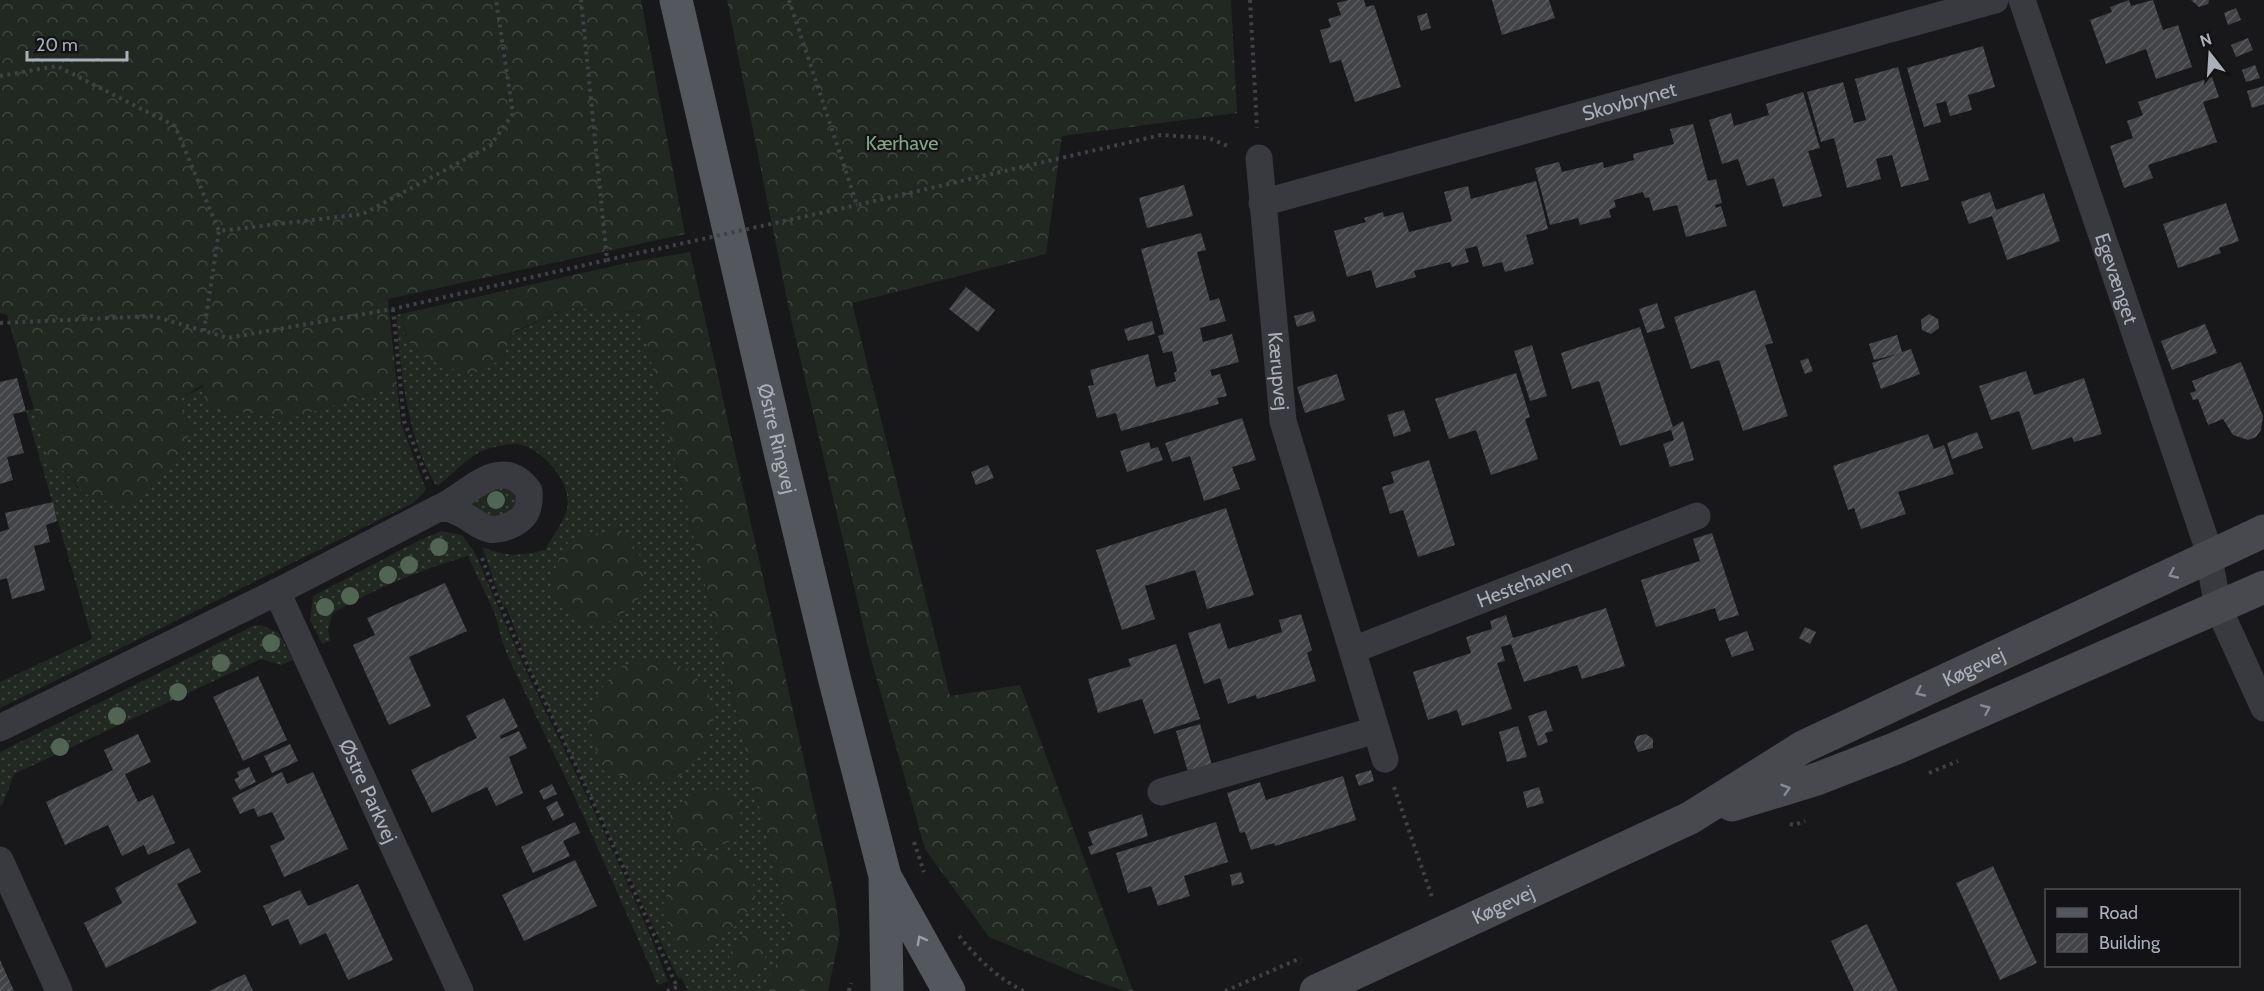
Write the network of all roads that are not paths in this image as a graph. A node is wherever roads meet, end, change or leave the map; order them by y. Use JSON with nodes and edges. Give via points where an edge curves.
{"nodes":[{"id":1,"x":676,"y":0,"type":"edge"},
{"id":2,"x":1995,"y":0,"type":"edge"},
{"id":3,"x":2022,"y":0,"type":"edge"},
{"id":4,"x":1259,"y":158,"type":"road end"},
{"id":5,"x":1262,"y":203,"type":"junction"},
{"id":6,"x":439,"y":508,"type":"road end"},
{"id":7,"x":1697,"y":516,"type":"dead end"},
{"id":8,"x":2264,"y":531,"type":"edge"},
{"id":9,"x":2209,"y":557,"type":"junction"},
{"id":10,"x":2264,"y":587,"type":"edge"},
{"id":11,"x":277,"y":592,"type":"junction"},
{"id":12,"x":2218,"y":607,"type":"junction"},
{"id":13,"x":1353,"y":650,"type":"junction"},
{"id":14,"x":2264,"y":708,"type":"edge"},
{"id":15,"x":0,"y":728,"type":"edge"},
{"id":16,"x":1376,"y":730,"type":"junction"},
{"id":17,"x":1384,"y":759,"type":"road end"},
{"id":18,"x":1161,"y":792,"type":"dead end"},
{"id":19,"x":1690,"y":818,"type":"junction"},
{"id":20,"x":0,"y":860,"type":"edge"},
{"id":21,"x":885,"y":876,"type":"junction"},
{"id":22,"x":59,"y":991,"type":"edge"},
{"id":23,"x":460,"y":991,"type":"edge"},
{"id":24,"x":887,"y":991,"type":"edge"},
{"id":25,"x":949,"y":991,"type":"edge"},
{"id":26,"x":1316,"y":991,"type":"edge"}],
"edges":[{"from":1,"to":21,"type":"main road","name":"Østre Ringvej","via":[[781,456]]},
{"from":2,"to":5,"type":"street","name":"Skovbrynet"},
{"from":3,"to":9,"type":"street","name":"Egevænget"},
{"from":4,"to":5,"type":"street","name":"Kærupvej"},
{"from":5,"to":13,"type":"street","name":"Kærupvej","via":[[1283,421]]},
{"from":6,"to":11,"type":"street"},
{"from":7,"to":13,"type":"street","name":"Hestehaven"},
{"from":8,"to":9,"type":"main road","name":"Køgevej"},
{"from":9,"to":12,"type":"street","name":"Egevænget"},
{"from":9,"to":19,"type":"main road","name":"Køgevej","one_way":true,"via":[[1803,747]]},
{"from":10,"to":12,"type":"main road","name":"Køgevej"},
{"from":11,"to":15,"type":"street"},
{"from":11,"to":23,"type":"street","name":"Østre Parkvej"},
{"from":12,"to":14,"type":"street","name":"Egevænget"},
{"from":19,"to":12,"type":"main road","name":"Køgevej","one_way":true,"via":[[1817,779],[1894,749]]},
{"from":13,"to":16,"type":"street","name":"Kærupvej"},
{"from":16,"to":17,"type":"street","name":"Kærupvej"},
{"from":16,"to":18,"type":"street"},
{"from":19,"to":26,"type":"main road","name":"Køgevej"},
{"from":20,"to":22,"type":"street"},
{"from":21,"to":24,"type":"main road","name":"Østre Ringvej"},
{"from":25,"to":21,"type":"main road","name":"Østre Ringvej","one_way":true}]}
